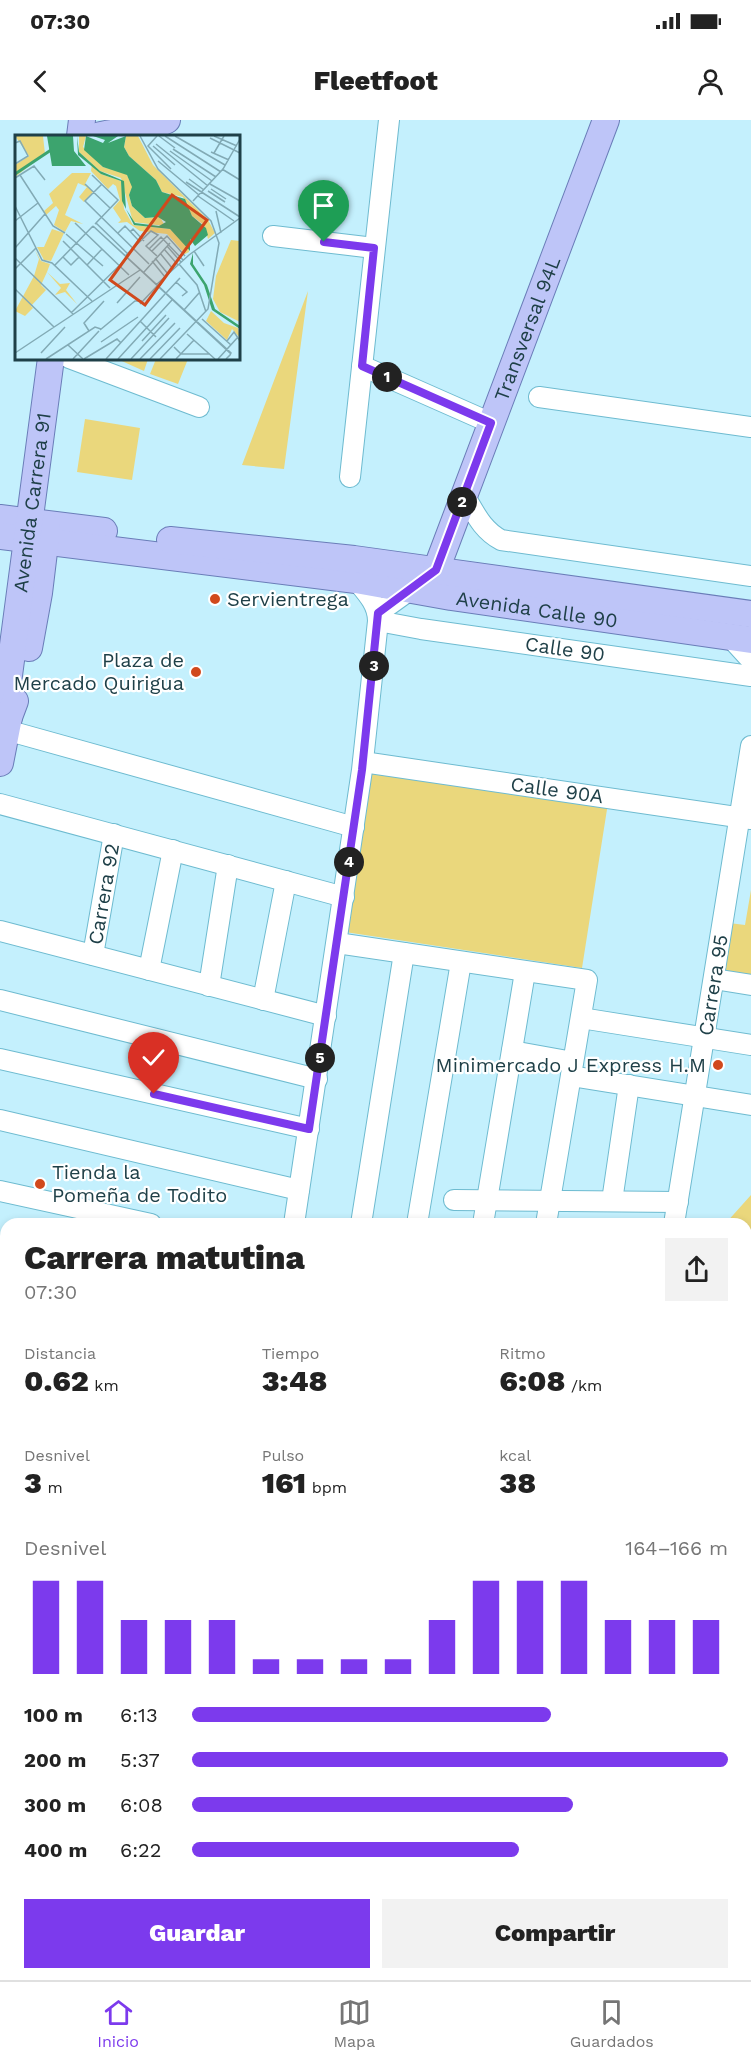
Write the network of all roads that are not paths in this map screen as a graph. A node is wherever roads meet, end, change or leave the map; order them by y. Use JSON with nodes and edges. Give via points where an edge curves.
{"nodes":[{"id":1,"x":82,"y":120,"type":"edge"},
{"id":2,"x":167,"y":120,"type":"edge"},
{"id":3,"x":388,"y":120,"type":"edge"},
{"id":4,"x":606,"y":120,"type":"edge"},
{"id":5,"x":80,"y":135,"type":"edge"},
{"id":6,"x":101,"y":135,"type":"edge"},
{"id":7,"x":273,"y":236,"type":"dead end"},
{"id":8,"x":374,"y":248,"type":"junction"},
{"id":9,"x":51,"y":360,"type":"edge"},
{"id":10,"x":74,"y":360,"type":"edge"},
{"id":11,"x":362,"y":366,"type":"junction"},
{"id":12,"x":539,"y":397,"type":"dead end"},
{"id":13,"x":199,"y":407,"type":"dead end"},
{"id":14,"x":491,"y":423,"type":"junction"},
{"id":15,"x":751,"y":427,"type":"edge"},
{"id":16,"x":350,"y":477,"type":"dead end"},
{"id":17,"x":464,"y":495,"type":"junction"},
{"id":18,"x":0,"y":518,"type":"edge"},
{"id":19,"x":37,"y":532,"type":"junction"},
{"id":20,"x":0,"y":536,"type":"edge"},
{"id":21,"x":85,"y":546,"type":"junction"},
{"id":22,"x":436,"y":570,"type":"junction"},
{"id":23,"x":751,"y":576,"type":"edge"},
{"id":24,"x":356,"y":580,"type":"junction"},
{"id":25,"x":410,"y":590,"type":"junction"},
{"id":26,"x":39,"y":593,"type":"junction"},
{"id":27,"x":747,"y":611,"type":"edge"},
{"id":28,"x":378,"y":617,"type":"junction"},
{"id":29,"x":740,"y":639,"type":"edge"},
{"id":30,"x":751,"y":660,"type":"edge"},
{"id":31,"x":751,"y":676,"type":"edge"},
{"id":32,"x":8,"y":724,"type":"junction"},
{"id":33,"x":751,"y":746,"type":"edge"},
{"id":34,"x":363,"y":762,"type":"junction"},
{"id":35,"x":0,"y":764,"type":"edge"},
{"id":36,"x":0,"y":804,"type":"edge"},
{"id":37,"x":745,"y":818,"type":"edge"},
{"id":38,"x":354,"y":827,"type":"junction"},
{"id":39,"x":114,"y":834,"type":"junction"},
{"id":40,"x":173,"y":850,"type":"junction"},
{"id":41,"x":228,"y":865,"type":"junction"},
{"id":42,"x":286,"y":881,"type":"junction"},
{"id":43,"x":344,"y":897,"type":"junction"},
{"id":44,"x":0,"y":931,"type":"edge"},
{"id":45,"x":337,"y":943,"type":"junction"},
{"id":46,"x":405,"y":953,"type":"junction"},
{"id":47,"x":93,"y":955,"type":"junction"},
{"id":48,"x":462,"y":962,"type":"junction"},
{"id":49,"x":149,"y":970,"type":"junction"},
{"id":50,"x":525,"y":972,"type":"junction"},
{"id":51,"x":714,"y":979,"type":"junction"},
{"id":52,"x":751,"y":985,"type":"edge"},
{"id":53,"x":209,"y":986,"type":"junction"},
{"id":54,"x":0,"y":1000,"type":"edge"},
{"id":55,"x":262,"y":1000,"type":"junction"},
{"id":56,"x":326,"y":1016,"type":"junction"},
{"id":57,"x":581,"y":1018,"type":"junction"},
{"id":58,"x":705,"y":1037,"type":"junction"},
{"id":59,"x":751,"y":1045,"type":"edge"},
{"id":60,"x":512,"y":1051,"type":"junction"},
{"id":61,"x":0,"y":1059,"type":"edge"},
{"id":62,"x":572,"y":1069,"type":"junction"},
{"id":63,"x":317,"y":1079,"type":"junction"},
{"id":64,"x":628,"y":1085,"type":"junction"},
{"id":65,"x":695,"y":1096,"type":"junction"},
{"id":66,"x":751,"y":1105,"type":"edge"},
{"id":67,"x":0,"y":1120,"type":"edge"},
{"id":68,"x":309,"y":1129,"type":"junction"},
{"id":69,"x":300,"y":1190,"type":"junction"},
{"id":70,"x":0,"y":1191,"type":"edge"},
{"id":71,"x":454,"y":1200,"type":"dead end"},
{"id":72,"x":486,"y":1200,"type":"junction"},
{"id":73,"x":550,"y":1202,"type":"junction"},
{"id":74,"x":612,"y":1202,"type":"junction"},
{"id":75,"x":678,"y":1202,"type":"junction"},
{"id":76,"x":124,"y":1218,"type":"edge"},
{"id":77,"x":295,"y":1218,"type":"edge"},
{"id":78,"x":363,"y":1218,"type":"edge"},
{"id":79,"x":418,"y":1218,"type":"edge"},
{"id":80,"x":484,"y":1218,"type":"edge"},
{"id":81,"x":547,"y":1218,"type":"edge"},
{"id":82,"x":675,"y":1218,"type":"edge"}],
"edges":[{"from":1,"to":5,"type":"main road"},
{"from":2,"to":6,"type":"main road","via":[[143,129]]},
{"from":3,"to":8,"type":"street"},
{"from":4,"to":14,"type":"main road","name":"Transversal 94L"},
{"from":7,"to":8,"type":"street"},
{"from":8,"to":11,"type":"street"},
{"from":9,"to":19,"type":"main road","name":"Avenida Carrera 91"},
{"from":10,"to":13,"type":"street"},
{"from":11,"to":14,"type":"street"},
{"from":11,"to":16,"type":"street"},
{"from":12,"to":15,"type":"street"},
{"from":14,"to":17,"type":"main road","name":"Transversal 94L"},
{"from":17,"to":22,"type":"main road","name":"Transversal 94L"},
{"from":17,"to":23,"type":"street","via":[[483,526],[501,540]]},
{"from":18,"to":19,"type":"main road","name":"Avenida Calle 90"},
{"from":19,"to":20,"type":"main road","name":"Avenida Calle 90"},
{"from":19,"to":21,"type":"main road","name":"Avenida Calle 90"},
{"from":19,"to":22,"type":"main road","name":"Avenida Calle 90"},
{"from":19,"to":26,"type":"main road","name":"Avenida Carrera 91"},
{"from":19,"to":32,"type":"main road","name":"Avenida Carrera 91","via":[[8,684]]},
{"from":21,"to":24,"type":"main road","name":"Avenida Calle 90"},
{"from":21,"to":26,"type":"main road","via":[[57,560]]},
{"from":22,"to":25,"type":"main road"},
{"from":22,"to":27,"type":"main road","name":"Avenida Calle 90"},
{"from":24,"to":25,"type":"main road","name":"Avenida Calle 90"},
{"from":24,"to":28,"type":"street","via":[[373,602]]},
{"from":25,"to":28,"type":"street"},
{"from":25,"to":29,"type":"main road","name":"Avenida Calle 90"},
{"from":26,"to":32,"type":"main road","name":"Avenida Carrera 91","via":[[23,678]]},
{"from":28,"to":31,"type":"street","name":"Calle 90","via":[[421,629]]},
{"from":28,"to":34,"type":"street"},
{"from":29,"to":30,"type":"street"},
{"from":32,"to":35,"type":"main road","name":"Avenida Carrera 91"},
{"from":32,"to":38,"type":"street"},
{"from":33,"to":37,"type":"street","name":"Carrera 95"},
{"from":34,"to":37,"type":"street","name":"Calle 90A"},
{"from":34,"to":38,"type":"street"},
{"from":36,"to":39,"type":"street"},
{"from":37,"to":51,"type":"street","name":"Carrera 95"},
{"from":38,"to":43,"type":"street"},
{"from":39,"to":40,"type":"street"},
{"from":39,"to":47,"type":"street","name":"Carrera 92"},
{"from":40,"to":41,"type":"street"},
{"from":40,"to":49,"type":"street"},
{"from":41,"to":42,"type":"street"},
{"from":41,"to":53,"type":"street"},
{"from":42,"to":43,"type":"street"},
{"from":42,"to":55,"type":"street"},
{"from":43,"to":45,"type":"street"},
{"from":44,"to":47,"type":"street"},
{"from":45,"to":46,"type":"street"},
{"from":45,"to":56,"type":"street"},
{"from":46,"to":48,"type":"street"},
{"from":46,"to":78,"type":"street"},
{"from":47,"to":49,"type":"street"},
{"from":48,"to":50,"type":"street"},
{"from":48,"to":79,"type":"street"},
{"from":49,"to":53,"type":"street"},
{"from":50,"to":57,"type":"street","via":[[586,980]]},
{"from":50,"to":60,"type":"street"},
{"from":51,"to":52,"type":"street"},
{"from":51,"to":58,"type":"street","name":"Carrera 95"},
{"from":53,"to":55,"type":"street"},
{"from":54,"to":63,"type":"street"},
{"from":55,"to":56,"type":"street"},
{"from":56,"to":63,"type":"street"},
{"from":57,"to":58,"type":"street"},
{"from":57,"to":62,"type":"street"},
{"from":58,"to":59,"type":"street"},
{"from":58,"to":65,"type":"street","name":"Carrera 95"},
{"from":60,"to":62,"type":"street"},
{"from":60,"to":72,"type":"street"},
{"from":61,"to":68,"type":"street"},
{"from":62,"to":64,"type":"street"},
{"from":62,"to":73,"type":"street"},
{"from":63,"to":68,"type":"street"},
{"from":64,"to":65,"type":"street"},
{"from":64,"to":74,"type":"street"},
{"from":65,"to":66,"type":"street"},
{"from":65,"to":75,"type":"street","name":"Carrera 95"},
{"from":67,"to":69,"type":"street"},
{"from":68,"to":69,"type":"street"},
{"from":69,"to":77,"type":"street"},
{"from":70,"to":76,"type":"street"},
{"from":71,"to":72,"type":"street"},
{"from":72,"to":73,"type":"street"},
{"from":72,"to":80,"type":"street"},
{"from":73,"to":74,"type":"street"},
{"from":73,"to":81,"type":"street"},
{"from":74,"to":75,"type":"street"},
{"from":75,"to":82,"type":"street","name":"Carrera 95"}]}
